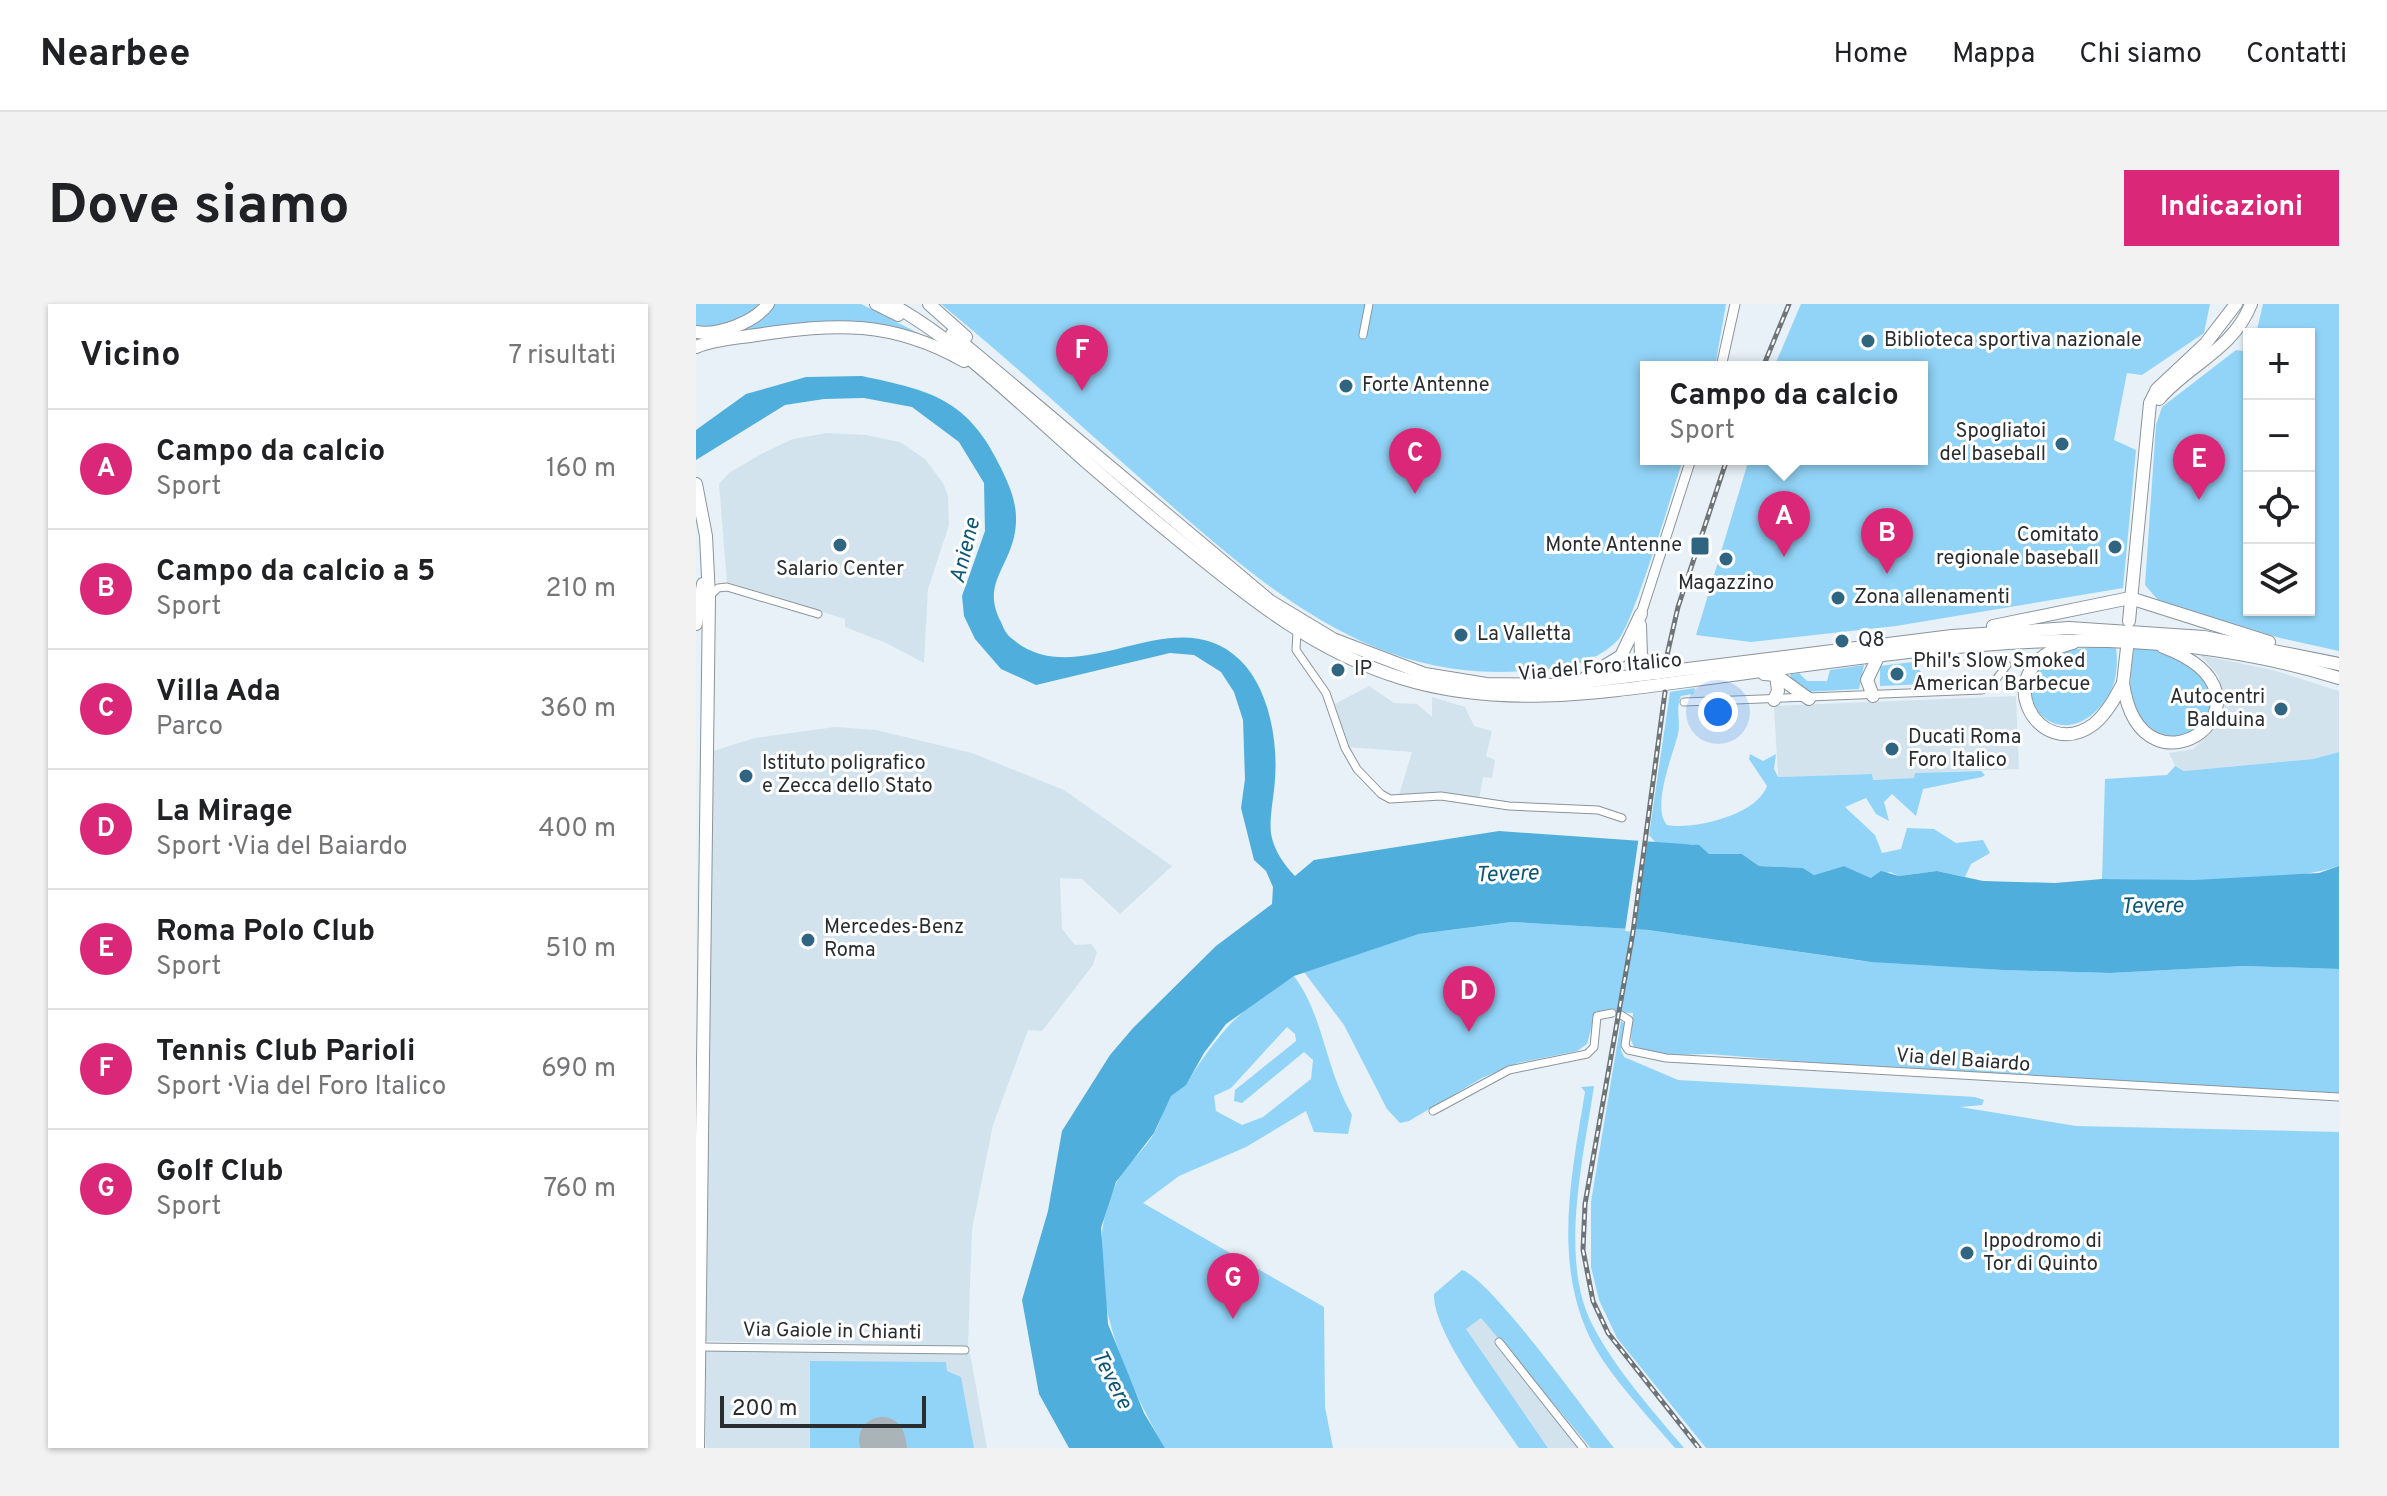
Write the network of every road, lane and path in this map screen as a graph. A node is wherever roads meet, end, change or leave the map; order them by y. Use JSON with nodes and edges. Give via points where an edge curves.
{"nodes":[{"id":1,"x":768,"y":304,"type":"edge"},
{"id":2,"x":876,"y":304,"type":"edge"},
{"id":3,"x":891,"y":304,"type":"edge"},
{"id":4,"x":907,"y":304,"type":"edge"},
{"id":5,"x":926,"y":304,"type":"edge"},
{"id":6,"x":1369,"y":304,"type":"edge"},
{"id":7,"x":1735,"y":304,"type":"edge"},
{"id":8,"x":2236,"y":304,"type":"edge"},
{"id":9,"x":2251,"y":304,"type":"edge"},
{"id":10,"x":2226,"y":318,"type":"junction"},
{"id":11,"x":696,"y":332,"type":"edge"},
{"id":12,"x":2234,"y":334,"type":"junction"},
{"id":13,"x":1363,"y":335,"type":"dead end"},
{"id":14,"x":943,"y":337,"type":"junction"},
{"id":15,"x":696,"y":347,"type":"edge"},
{"id":16,"x":984,"y":357,"type":"junction"},
{"id":17,"x":1722,"y":361,"type":"edge"},
{"id":18,"x":988,"y":374,"type":"junction"},
{"id":19,"x":2147,"y":440,"type":"junction"},
{"id":20,"x":1689,"y":465,"type":"edge"},
{"id":21,"x":696,"y":484,"type":"edge"},
{"id":22,"x":707,"y":561,"type":"junction"},
{"id":23,"x":709,"y":597,"type":"junction"},
{"id":24,"x":2130,"y":598,"type":"junction"},
{"id":25,"x":818,"y":614,"type":"dead end"},
{"id":26,"x":1641,"y":614,"type":"junction"},
{"id":27,"x":2129,"y":621,"type":"dead end"},
{"id":28,"x":696,"y":624,"type":"edge"},
{"id":29,"x":1297,"y":631,"type":"junction"},
{"id":30,"x":1952,"y":636,"type":"junction"},
{"id":31,"x":2096,"y":638,"type":"junction"},
{"id":32,"x":2132,"y":644,"type":"junction"},
{"id":33,"x":2302,"y":655,"type":"junction"},
{"id":34,"x":1878,"y":657,"type":"junction"},
{"id":35,"x":2339,"y":664,"type":"edge"},
{"id":36,"x":2007,"y":665,"type":"dead end"},
{"id":37,"x":1658,"y":673,"type":"junction"},
{"id":38,"x":1739,"y":674,"type":"junction"},
{"id":39,"x":1776,"y":675,"type":"junction"},
{"id":40,"x":2339,"y":678,"type":"edge"},
{"id":41,"x":2123,"y":683,"type":"junction"},
{"id":42,"x":1568,"y":684,"type":"junction"},
{"id":43,"x":1873,"y":696,"type":"junction"},
{"id":44,"x":1809,"y":699,"type":"junction"},
{"id":45,"x":1774,"y":700,"type":"junction"},
{"id":46,"x":1684,"y":702,"type":"dead end"},
{"id":47,"x":707,"y":749,"type":"junction"},
{"id":48,"x":696,"y":781,"type":"edge"},
{"id":49,"x":1622,"y":818,"type":"dead end"},
{"id":50,"x":2339,"y":1097,"type":"edge"},
{"id":51,"x":1433,"y":1111,"type":"dead end"},
{"id":52,"x":1499,"y":1342,"type":"dead end"},
{"id":53,"x":700,"y":1347,"type":"junction"},
{"id":54,"x":965,"y":1350,"type":"dead end"},
{"id":55,"x":698,"y":1448,"type":"edge"},
{"id":56,"x":1583,"y":1448,"type":"edge"}],
"edges":[{"from":1,"to":11,"type":"main road","via":[[755,316],[718,331]]},
{"from":2,"to":14,"type":"main road"},
{"from":3,"to":14,"type":"main road","name":"Via del Foro Italico"},
{"from":4,"to":16,"type":"main road","name":"Via del Foro Italico"},
{"from":5,"to":16,"type":"main road"},
{"from":6,"to":13,"type":"street"},
{"from":7,"to":17,"type":"street"},
{"from":8,"to":10,"type":"main road"},
{"from":9,"to":12,"type":"main road"},
{"from":10,"to":12,"type":"main road","via":[[2226,327]]},
{"from":10,"to":19,"type":"main road","via":[[2155,392],[2147,414]]},
{"from":12,"to":19,"type":"main road","via":[[2160,397]]},
{"from":14,"to":18,"type":"main road","name":"Via del Foro Italico"},
{"from":15,"to":18,"type":"main road","via":[[816,327],[871,327],[922,340]]},
{"from":16,"to":42,"type":"main road","name":"Via del Foro Italico","via":[[1236,574],[1318,631],[1425,674],[1502,685]]},
{"from":18,"to":29,"type":"main road","name":"Via del Foro Italico","via":[[1146,514],[1251,601]]},
{"from":19,"to":24,"type":"main road"},
{"from":20,"to":26,"type":"street"},
{"from":21,"to":22,"type":"main road"},
{"from":22,"to":23,"type":"main road"},
{"from":22,"to":28,"type":"main road"},
{"from":23,"to":25,"type":"street","via":[[727,587]]},
{"from":23,"to":47,"type":"main road"},
{"from":24,"to":27,"type":"main road"},
{"from":24,"to":30,"type":"main road"},
{"from":24,"to":33,"type":"main road"},
{"from":26,"to":37,"type":"main road","via":[[1640,653]]},
{"from":26,"to":42,"type":"main road","via":[[1618,659]]},
{"from":29,"to":38,"type":"main road","name":"Via del Foro Italico","via":[[1389,674],[1476,694],[1565,696]]},
{"from":29,"to":49,"type":"street","via":[[1296,650],[1326,693],[1345,748],[1381,794],[1390,799],[1441,796],[1598,810]]},
{"from":30,"to":33,"type":"main road","name":"Via del Foro Italico","via":[[2122,630],[2204,637]]},
{"from":30,"to":37,"type":"main road","name":"Via del Foro Italico"},
{"from":31,"to":32,"type":"main road","name":"Via del Foro Italico"},
{"from":31,"to":34,"type":"main road","name":"Via del Foro Italico","via":[[2008,641]]},
{"from":31,"to":41,"type":"main road","via":[[2057,648],[2032,667],[2024,693],[2031,716],[2052,730],[2082,730],[2102,716]]},
{"from":32,"to":40,"type":"main road","name":"Via del Foro Italico","via":[[2245,655]]},
{"from":32,"to":41,"type":"main road"},
{"from":32,"to":41,"type":"main road","via":[[2181,654],[2200,667],[2215,690],[2215,716],[2193,739],[2162,741],[2137,722]]},
{"from":33,"to":35,"type":"main road","name":"Via del Foro Italico"},
{"from":34,"to":38,"type":"main road","name":"Via del Foro Italico"},
{"from":34,"to":43,"type":"main road","via":[[1867,680]]},
{"from":36,"to":43,"type":"street","name":"Via del Foro Italico","via":[[1984,690]]},
{"from":37,"to":42,"type":"main road","name":"Via del Foro Italico"},
{"from":38,"to":39,"type":"main road"},
{"from":39,"to":44,"type":"main road"},
{"from":39,"to":45,"type":"main road"},
{"from":43,"to":44,"type":"street","name":"Via del Foro Italico"},
{"from":44,"to":45,"type":"street","name":"Via del Foro Italico"},
{"from":45,"to":46,"type":"street","name":"Via del Foro Italico"},
{"from":47,"to":48,"type":"main road"},
{"from":47,"to":53,"type":"main road"},
{"from":50,"to":51,"type":"street","name":"Via del Baiardo","via":[[1666,1058],[1628,1050],[1629,1020],[1616,1014],[1597,1015],[1594,1047],[1587,1054],[1509,1070]]},
{"from":52,"to":56,"type":"street"},
{"from":53,"to":54,"type":"street","name":"Via Gaiole in Chianti"},
{"from":53,"to":55,"type":"main road"}]}
